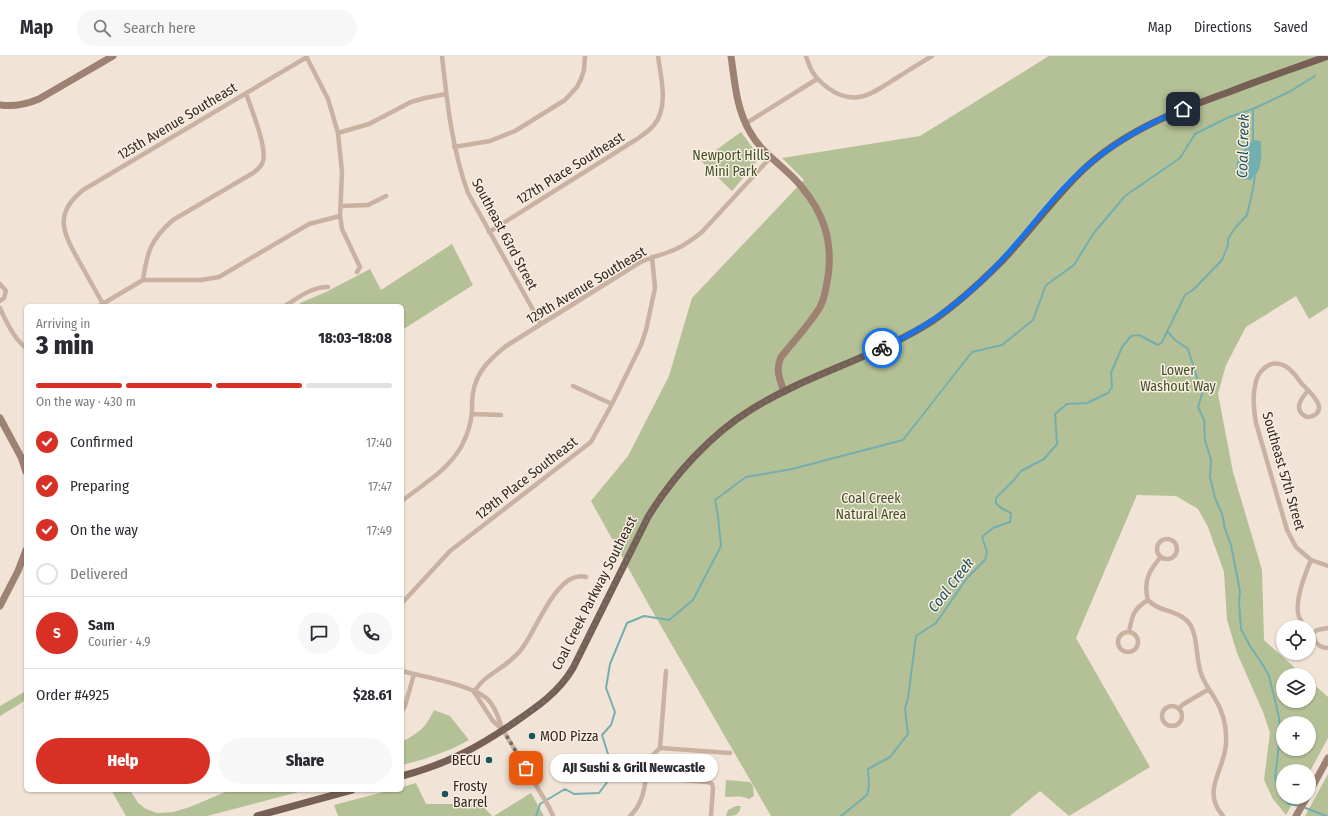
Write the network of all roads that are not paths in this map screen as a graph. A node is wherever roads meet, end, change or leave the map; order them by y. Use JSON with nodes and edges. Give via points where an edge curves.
{"nodes":[{"id":1,"x":113,"y":56,"type":"edge"},
{"id":2,"x":307,"y":56,"type":"edge"},
{"id":3,"x":442,"y":56,"type":"edge"},
{"id":4,"x":585,"y":56,"type":"edge"},
{"id":5,"x":658,"y":56,"type":"edge"},
{"id":6,"x":731,"y":56,"type":"edge"},
{"id":7,"x":806,"y":56,"type":"edge"},
{"id":8,"x":932,"y":56,"type":"edge"},
{"id":9,"x":1328,"y":56,"type":"edge"},
{"id":10,"x":817,"y":79,"type":"junction"},
{"id":11,"x":246,"y":93,"type":"junction"},
{"id":12,"x":446,"y":94,"type":"junction"},
{"id":13,"x":0,"y":105,"type":"edge"},
{"id":14,"x":745,"y":124,"type":"junction"},
{"id":15,"x":338,"y":133,"type":"junction"},
{"id":16,"x":454,"y":147,"type":"junction"},
{"id":17,"x":770,"y":158,"type":"junction"},
{"id":18,"x":386,"y":196,"type":"dead end"},
{"id":19,"x":341,"y":206,"type":"junction"},
{"id":20,"x":340,"y":216,"type":"junction"},
{"id":21,"x":489,"y":232,"type":"junction"},
{"id":22,"x":652,"y":257,"type":"junction"},
{"id":23,"x":357,"y":272,"type":"dead end"},
{"id":24,"x":143,"y":280,"type":"junction"},
{"id":25,"x":0,"y":284,"type":"edge"},
{"id":26,"x":328,"y":287,"type":"dead end"},
{"id":27,"x":0,"y":301,"type":"edge"},
{"id":28,"x":100,"y":304,"type":"edge"},
{"id":29,"x":103,"y":304,"type":"edge"},
{"id":30,"x":288,"y":304,"type":"edge"},
{"id":31,"x":0,"y":308,"type":"edge"},
{"id":32,"x":541,"y":324,"type":"junction"},
{"id":33,"x":24,"y":347,"type":"edge"},
{"id":34,"x":573,"y":386,"type":"dead end"},
{"id":35,"x":1308,"y":391,"type":"junction"},
{"id":36,"x":784,"y":392,"type":"junction"},
{"id":37,"x":612,"y":404,"type":"junction"},
{"id":38,"x":472,"y":414,"type":"junction"},
{"id":39,"x":500,"y":415,"type":"dead end"},
{"id":40,"x":0,"y":418,"type":"edge"},
{"id":41,"x":24,"y":466,"type":"edge"},
{"id":42,"x":404,"y":499,"type":"edge"},
{"id":43,"x":24,"y":555,"type":"edge"},
{"id":44,"x":1161,"y":557,"type":"junction"},
{"id":45,"x":1311,"y":560,"type":"junction"},
{"id":46,"x":1328,"y":566,"type":"edge"},
{"id":47,"x":586,"y":577,"type":"dead end"},
{"id":48,"x":404,"y":599,"type":"edge"},
{"id":49,"x":1148,"y":600,"type":"junction"},
{"id":50,"x":0,"y":606,"type":"edge"},
{"id":51,"x":1300,"y":620,"type":"edge"},
{"id":52,"x":1328,"y":628,"type":"edge"},
{"id":53,"x":1316,"y":630,"type":"edge"},
{"id":54,"x":1129,"y":632,"type":"junction"},
{"id":55,"x":1316,"y":643,"type":"edge"},
{"id":56,"x":1328,"y":648,"type":"edge"},
{"id":57,"x":666,"y":671,"type":"dead end"},
{"id":58,"x":404,"y":672,"type":"edge"},
{"id":59,"x":414,"y":674,"type":"junction"},
{"id":60,"x":1209,"y":689,"type":"junction"},
{"id":61,"x":474,"y":692,"type":"junction"},
{"id":62,"x":404,"y":708,"type":"edge"},
{"id":63,"x":1179,"y":708,"type":"junction"},
{"id":64,"x":503,"y":730,"type":"junction"},
{"id":65,"x":660,"y":748,"type":"junction"},
{"id":66,"x":730,"y":753,"type":"dead end"},
{"id":67,"x":1328,"y":758,"type":"edge"},
{"id":68,"x":404,"y":775,"type":"edge"},
{"id":69,"x":646,"y":777,"type":"junction"},
{"id":70,"x":1316,"y":780,"type":"edge"},
{"id":71,"x":345,"y":792,"type":"edge"},
{"id":72,"x":1303,"y":804,"type":"edge"},
{"id":73,"x":257,"y":816,"type":"edge"},
{"id":74,"x":553,"y":816,"type":"edge"},
{"id":75,"x":630,"y":816,"type":"edge"},
{"id":76,"x":712,"y":816,"type":"edge"},
{"id":77,"x":1223,"y":816,"type":"edge"},
{"id":78,"x":1296,"y":816,"type":"edge"}],
"edges":[{"from":1,"to":13,"type":"street","via":[[31,103]]},
{"from":2,"to":11,"type":"street","name":"125th Avenue Southeast"},
{"from":2,"to":15,"type":"street","via":[[328,99]]},
{"from":3,"to":12,"type":"street","name":"Southeast 63rd Street"},
{"from":4,"to":16,"type":"street","via":[[581,79],[565,100],[515,132],[490,141]]},
{"from":5,"to":21,"type":"street","name":"127th Place Southeast","via":[[663,98],[659,118],[648,130]]},
{"from":6,"to":14,"type":"street","via":[[738,106]]},
{"from":7,"to":10,"type":"street","via":[[812,74]]},
{"from":8,"to":10,"type":"street","via":[[864,97],[841,96]]},
{"from":9,"to":36,"type":"main road","name":"Coal Creek Parkway Southeast","via":[[1172,114],[1128,137],[1086,166],[1000,262],[951,307],[890,344]]},
{"from":10,"to":14,"type":"street"},
{"from":11,"to":24,"type":"street","via":[[264,150],[263,162],[254,173],[167,225],[153,242],[147,256]]},
{"from":11,"to":28,"type":"street","name":"125th Avenue Southeast","via":[[83,190],[68,204],[63,227],[65,235]]},
{"from":12,"to":15,"type":"street","via":[[411,102],[369,124]]},
{"from":12,"to":16,"type":"street","name":"Southeast 63rd Street"},
{"from":14,"to":17,"type":"street"},
{"from":15,"to":19,"type":"street","via":[[342,172]]},
{"from":16,"to":21,"type":"street","name":"Southeast 63rd Street","via":[[468,193]]},
{"from":17,"to":22,"type":"street","name":"129th Avenue Southeast","via":[[702,232],[669,252]]},
{"from":17,"to":36,"type":"street","via":[[800,185],[814,204],[826,229],[830,249],[826,286],[820,306],[778,362]]},
{"from":18,"to":19,"type":"street","via":[[368,205]]},
{"from":19,"to":20,"type":"street"},
{"from":20,"to":23,"type":"street","via":[[344,236],[360,267]]},
{"from":20,"to":24,"type":"street","via":[[309,224],[219,277],[201,280]]},
{"from":21,"to":32,"type":"street","name":"Southeast 63rd Street"},
{"from":22,"to":32,"type":"street","name":"129th Avenue Southeast","via":[[638,263]]},
{"from":22,"to":37,"type":"street","name":"129th Place Southeast","via":[[655,288],[646,330]]},
{"from":24,"to":29,"type":"street"},
{"from":25,"to":27,"type":"street","via":[[6,291]]},
{"from":26,"to":30,"type":"street","via":[[319,287]]},
{"from":31,"to":33,"type":"street","via":[[16,338]]},
{"from":32,"to":38,"type":"street","name":"129th Avenue Southeast","via":[[506,346],[482,368],[473,394]]},
{"from":34,"to":37,"type":"street"},
{"from":35,"to":35,"type":"street","name":"Southeast 57th Street","via":[[1299,406],[1307,417],[1315,415],[1319,407]]},
{"from":35,"to":45,"type":"street","name":"Southeast 57th Street","via":[[1292,371],[1280,364],[1274,364],[1267,366],[1258,376],[1254,386],[1254,405],[1256,423],[1287,530],[1296,547]]},
{"from":36,"to":64,"type":"main road","name":"Coal Creek Parkway Southeast","via":[[738,418],[675,478],[648,517],[568,676],[541,704]]},
{"from":37,"to":48,"type":"street","name":"129th Place Southeast","via":[[586,447],[564,461],[454,548]]},
{"from":38,"to":39,"type":"street"},
{"from":38,"to":42,"type":"street","name":"129th Avenue Southeast","via":[[466,437],[456,456]]},
{"from":40,"to":41,"type":"street"},
{"from":43,"to":50,"type":"street"},
{"from":44,"to":44,"type":"street","via":[[1170,559],[1176,555],[1175,542],[1163,540],[1158,545]]},
{"from":44,"to":49,"type":"street","via":[[1146,581]]},
{"from":45,"to":46,"type":"street"},
{"from":45,"to":51,"type":"street","via":[[1303,581],[1298,607]]},
{"from":47,"to":61,"type":"street","via":[[570,579],[554,594],[520,651],[506,665],[488,676]]},
{"from":49,"to":54,"type":"street","via":[[1134,611]]},
{"from":49,"to":60,"type":"street","via":[[1154,606],[1183,616],[1191,626],[1198,665]]},
{"from":52,"to":53,"type":"street"},
{"from":54,"to":54,"type":"street","via":[[1123,634],[1118,642],[1122,650],[1128,652],[1137,648],[1138,641],[1135,635]]},
{"from":55,"to":56,"type":"street","via":[[1323,648]]},
{"from":57,"to":65,"type":"street"},
{"from":58,"to":59,"type":"street"},
{"from":59,"to":61,"type":"street"},
{"from":59,"to":62,"type":"street"},
{"from":60,"to":63,"type":"street"},
{"from":60,"to":77,"type":"street","via":[[1224,718],[1225,753],[1213,796],[1215,806]]},
{"from":61,"to":64,"type":"street","via":[[493,721]]},
{"from":61,"to":64,"type":"street","via":[[486,697],[499,717]]},
{"from":63,"to":63,"type":"street","via":[[1167,707],[1163,712],[1165,722],[1173,726],[1179,723],[1182,717]]},
{"from":64,"to":68,"type":"main road","name":"Coal Creek Parkway Southeast","via":[[458,757],[438,766]]},
{"from":64,"to":74,"type":"street"},
{"from":65,"to":66,"type":"street"},
{"from":65,"to":69,"type":"street","via":[[646,764]]},
{"from":67,"to":70,"type":"street"},
{"from":69,"to":75,"type":"street","via":[[642,799]]},
{"from":69,"to":76,"type":"street","via":[[712,784]]},
{"from":71,"to":73,"type":"main road"},
{"from":72,"to":78,"type":"street"}]}
